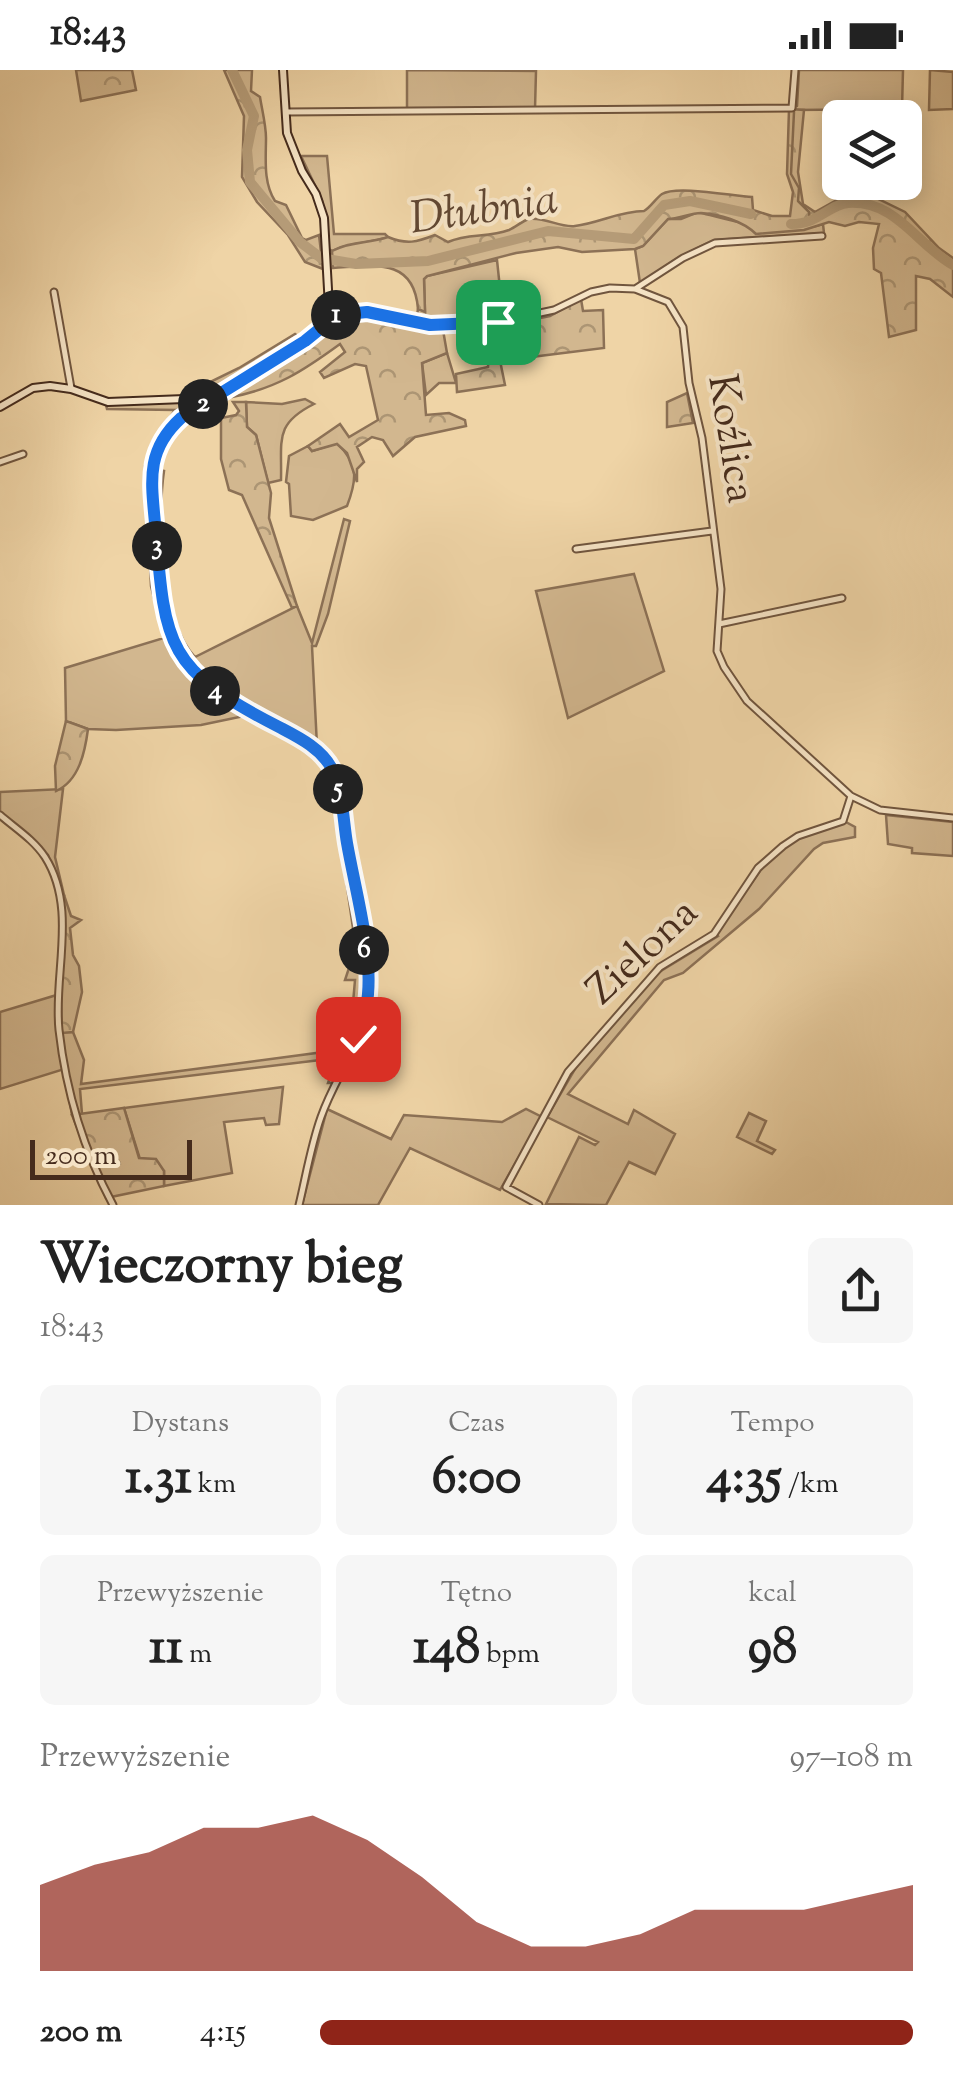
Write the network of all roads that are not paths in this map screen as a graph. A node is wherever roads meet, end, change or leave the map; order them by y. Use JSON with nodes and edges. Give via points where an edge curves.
{"nodes":[{"id":1,"x":282,"y":70,"type":"edge"},
{"id":2,"x":795,"y":70,"type":"edge"},
{"id":3,"x":286,"y":112,"type":"junction"},
{"id":4,"x":822,"y":236,"type":"dead end"},
{"id":5,"x":634,"y":290,"type":"junction"},
{"id":6,"x":54,"y":292,"type":"dead end"},
{"id":7,"x":328,"y":316,"type":"junction"},
{"id":8,"x":70,"y":388,"type":"junction"},
{"id":9,"x":210,"y":398,"type":"junction"},
{"id":10,"x":0,"y":408,"type":"edge"},
{"id":11,"x":23,"y":454,"type":"dead end"},
{"id":12,"x":0,"y":462,"type":"edge"},
{"id":13,"x":712,"y":531,"type":"junction"},
{"id":14,"x":576,"y":549,"type":"dead end"},
{"id":15,"x":842,"y":598,"type":"dead end"},
{"id":16,"x":718,"y":624,"type":"junction"},
{"id":17,"x":850,"y":796,"type":"junction"},
{"id":18,"x":0,"y":815,"type":"edge"},
{"id":19,"x":953,"y":818,"type":"edge"},
{"id":20,"x":113,"y":1205,"type":"edge"},
{"id":21,"x":299,"y":1205,"type":"edge"},
{"id":22,"x":539,"y":1205,"type":"edge"}],
"edges":[{"from":1,"to":3,"type":"street"},
{"from":2,"to":3,"type":"street","via":[[792,108]]},
{"from":3,"to":7,"type":"street","via":[[293,148],[320,204]]},
{"from":4,"to":5,"type":"street","via":[[716,243]]},
{"from":5,"to":7,"type":"street","via":[[591,292],[554,310],[464,326],[367,312]]},
{"from":5,"to":13,"type":"street","name":"Koźlica","via":[[668,302],[683,327]]},
{"from":6,"to":8,"type":"street"},
{"from":7,"to":9,"type":"street","via":[[305,341]]},
{"from":8,"to":9,"type":"street","via":[[115,402]]},
{"from":8,"to":10,"type":"street","via":[[33,388]]},
{"from":9,"to":21,"type":"street","via":[[165,433],[154,460],[168,628],[195,676],[304,740],[331,767],[366,956],[369,991],[358,1039],[320,1118]]},
{"from":11,"to":12,"type":"street"},
{"from":13,"to":14,"type":"street"},
{"from":13,"to":16,"type":"street","name":"Koźlica","via":[[721,590]]},
{"from":15,"to":16,"type":"street"},
{"from":16,"to":17,"type":"street","name":"Koźlica","via":[[717,652],[734,686]]},
{"from":17,"to":19,"type":"street","via":[[880,810]]},
{"from":17,"to":22,"type":"street","name":"Zielona","via":[[843,821],[798,836],[758,868],[714,934],[660,967],[568,1072],[506,1187]]},
{"from":18,"to":20,"type":"street","via":[[46,858],[54,877],[62,927],[58,1011],[64,1057],[78,1126]]}]}
